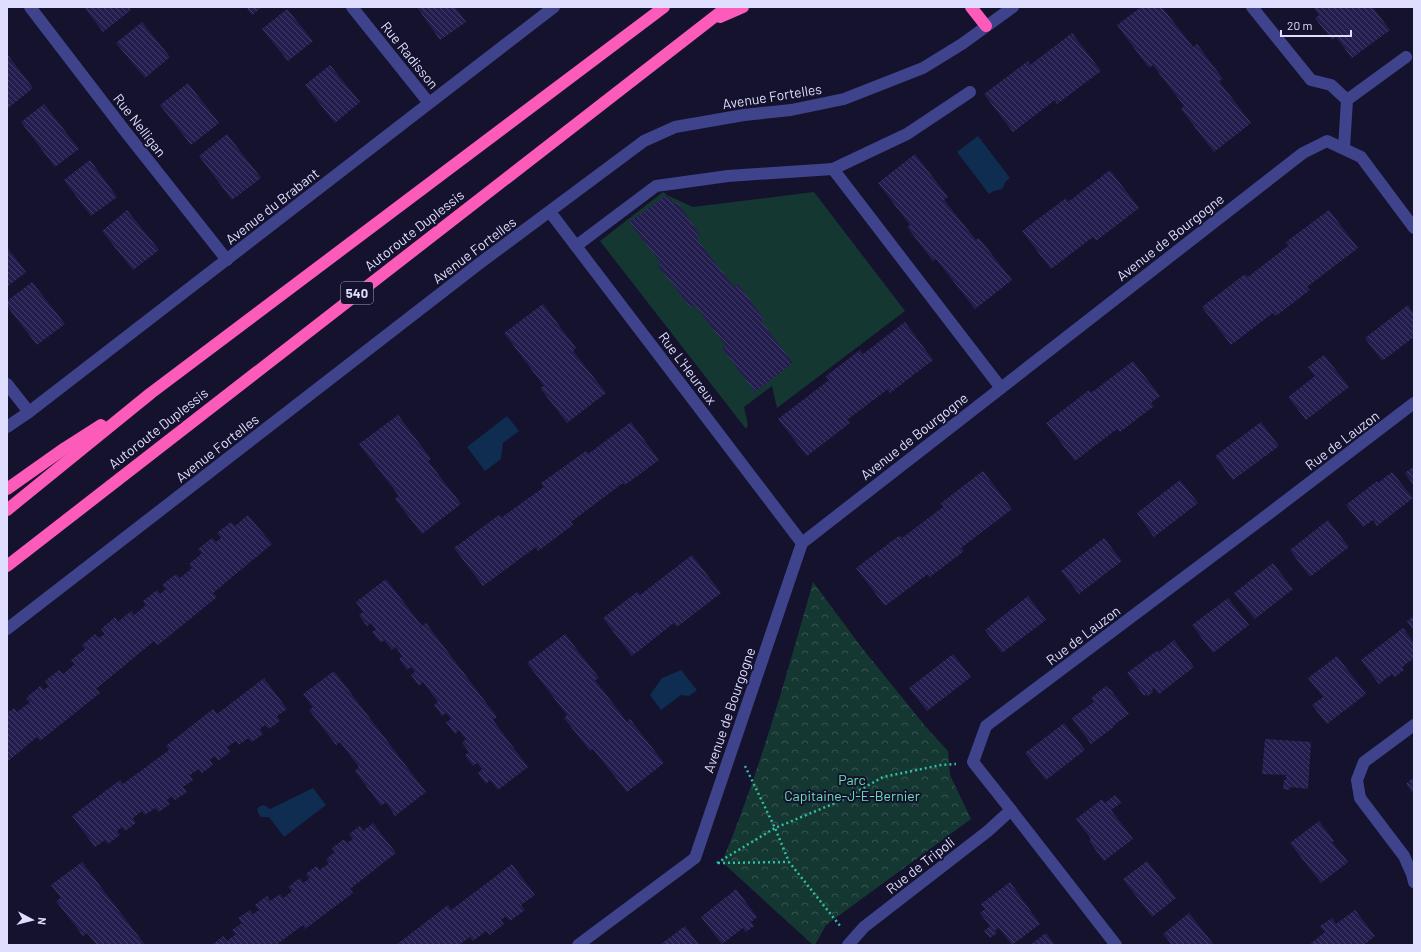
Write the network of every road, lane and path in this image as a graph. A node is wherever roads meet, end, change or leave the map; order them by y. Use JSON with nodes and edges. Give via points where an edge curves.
{"nodes":[{"id":1,"x":30,"y":7,"type":"edge"},
{"id":2,"x":352,"y":7,"type":"edge"},
{"id":3,"x":554,"y":7,"type":"edge"},
{"id":4,"x":664,"y":7,"type":"edge"},
{"id":5,"x":727,"y":7,"type":"edge"},
{"id":6,"x":742,"y":7,"type":"edge"},
{"id":7,"x":971,"y":7,"type":"edge"},
{"id":8,"x":1013,"y":7,"type":"edge"},
{"id":9,"x":1252,"y":7,"type":"edge"},
{"id":10,"x":707,"y":22,"type":"junction"},
{"id":11,"x":986,"y":26,"type":"junction"},
{"id":12,"x":1406,"y":57,"type":"dead end"},
{"id":13,"x":970,"y":92,"type":"dead end"},
{"id":14,"x":1347,"y":100,"type":"junction"},
{"id":15,"x":429,"y":102,"type":"junction"},
{"id":16,"x":1344,"y":148,"type":"junction"},
{"id":17,"x":833,"y":168,"type":"junction"},
{"id":18,"x":550,"y":212,"type":"junction"},
{"id":19,"x":1414,"y":228,"type":"edge"},
{"id":20,"x":576,"y":246,"type":"junction"},
{"id":21,"x":227,"y":260,"type":"junction"},
{"id":22,"x":7,"y":384,"type":"edge"},
{"id":23,"x":1001,"y":388,"type":"junction"},
{"id":24,"x":151,"y":393,"type":"junction"},
{"id":25,"x":1414,"y":403,"type":"edge"},
{"id":26,"x":29,"y":412,"type":"junction"},
{"id":27,"x":7,"y":426,"type":"edge"},
{"id":28,"x":7,"y":489,"type":"edge"},
{"id":29,"x":7,"y":510,"type":"edge"},
{"id":30,"x":802,"y":543,"type":"junction"},
{"id":31,"x":7,"y":566,"type":"edge"},
{"id":32,"x":7,"y":629,"type":"edge"},
{"id":33,"x":1414,"y":725,"type":"edge"},
{"id":34,"x":734,"y":744,"type":"junction"},
{"id":35,"x":973,"y":762,"type":"junction"},
{"id":36,"x":1011,"y":810,"type":"junction"},
{"id":37,"x":775,"y":828,"type":"junction"},
{"id":38,"x":695,"y":858,"type":"junction"},
{"id":39,"x":789,"y":862,"type":"junction"},
{"id":40,"x":717,"y":863,"type":"junction"},
{"id":41,"x":1414,"y":882,"type":"edge"},
{"id":42,"x":849,"y":943,"type":"edge"},
{"id":43,"x":578,"y":945,"type":"edge"},
{"id":44,"x":1116,"y":945,"type":"edge"}],
"edges":[{"from":1,"to":21,"type":"street","name":"Rue Nelligan"},
{"from":2,"to":15,"type":"street","name":"Rue Radisson"},
{"from":3,"to":15,"type":"street","name":"Avenue du Brabant"},
{"from":4,"to":24,"type":"highway","name":"Autoroute Duplessis"},
{"from":5,"to":10,"type":"highway","name":"Autoroute Duplessis","number":"540"},
{"from":6,"to":10,"type":"highway"},
{"from":7,"to":11,"type":"highway"},
{"from":8,"to":11,"type":"street","name":"Avenue Fortelles"},
{"from":9,"to":14,"type":"street","via":[[1311,80],[1331,85]]},
{"from":10,"to":31,"type":"highway","name":"Autoroute Duplessis","number":"540"},
{"from":11,"to":18,"type":"street","name":"Avenue Fortelles","via":[[923,68],[844,99],[791,110],[674,127],[644,141]]},
{"from":12,"to":14,"type":"street"},
{"from":13,"to":17,"type":"street","via":[[907,134]]},
{"from":14,"to":16,"type":"street"},
{"from":15,"to":21,"type":"street","name":"Avenue du Brabant"},
{"from":16,"to":19,"type":"street","name":"Avenue de Bourgogne","via":[[1361,157]]},
{"from":16,"to":23,"type":"street","name":"Avenue de Bourgogne","via":[[1327,141],[1303,153]]},
{"from":17,"to":20,"type":"street","via":[[728,176],[656,186]]},
{"from":17,"to":23,"type":"street"},
{"from":18,"to":20,"type":"street","name":"Rue L'Heureux"},
{"from":18,"to":32,"type":"street","name":"Avenue Fortelles","via":[[480,263]]},
{"from":20,"to":30,"type":"street","name":"Rue L'Heureux"},
{"from":21,"to":26,"type":"street","name":"Avenue du Brabant"},
{"from":22,"to":26,"type":"street"},
{"from":23,"to":30,"type":"street","name":"Avenue de Bourgogne"},
{"from":24,"to":28,"type":"highway"},
{"from":24,"to":29,"type":"highway","name":"Autoroute Duplessis"},
{"from":25,"to":35,"type":"street","name":"Rue de Lauzon","via":[[986,726]]},
{"from":26,"to":27,"type":"street","name":"Avenue du Brabant"},
{"from":30,"to":34,"type":"street","name":"Avenue de Bourgogne"},
{"from":33,"to":41,"type":"street","via":[[1364,762],[1357,780],[1360,798],[1404,856]]},
{"from":34,"to":37,"type":"path"},
{"from":34,"to":38,"type":"street","name":"Avenue de Bourgogne"},
{"from":35,"to":36,"type":"street"},
{"from":35,"to":37,"type":"path","via":[[942,764],[883,777],[840,801]]},
{"from":36,"to":42,"type":"street","name":"Rue de Tripoli","via":[[864,928]]},
{"from":36,"to":44,"type":"street"},
{"from":37,"to":39,"type":"path"},
{"from":37,"to":40,"type":"path"},
{"from":38,"to":40,"type":"path"},
{"from":38,"to":43,"type":"street"},
{"from":39,"to":40,"type":"path"},
{"from":39,"to":42,"type":"path"}]}
